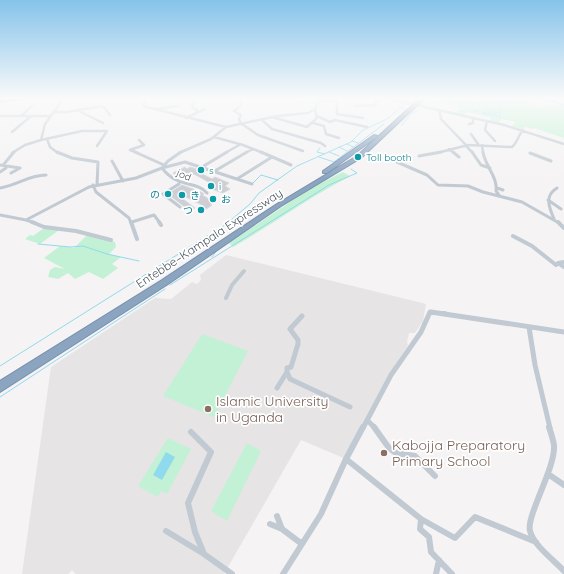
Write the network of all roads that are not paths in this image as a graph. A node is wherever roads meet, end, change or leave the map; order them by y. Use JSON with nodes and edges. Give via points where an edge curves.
{"nodes":[{"id":1,"x":21,"y":125,"type":"edge"},
{"id":2,"x":45,"y":125,"type":"edge"},
{"id":3,"x":213,"y":125,"type":"edge"},
{"id":4,"x":239,"y":125,"type":"edge"},
{"id":5,"x":243,"y":125,"type":"edge"},
{"id":6,"x":267,"y":125,"type":"edge"},
{"id":7,"x":294,"y":125,"type":"edge"},
{"id":8,"x":311,"y":125,"type":"edge"},
{"id":9,"x":320,"y":125,"type":"edge"},
{"id":10,"x":357,"y":125,"type":"edge"},
{"id":11,"x":390,"y":125,"type":"edge"},
{"id":12,"x":446,"y":125,"type":"edge"},
{"id":13,"x":486,"y":125,"type":"edge"},
{"id":14,"x":502,"y":125,"type":"edge"},
{"id":15,"x":367,"y":127,"type":"dead end"},
{"id":16,"x":226,"y":128,"type":"junction"},
{"id":17,"x":523,"y":130,"type":"junction"},
{"id":18,"x":12,"y":132,"type":"dead end"},
{"id":19,"x":471,"y":134,"type":"dead end"},
{"id":20,"x":214,"y":137,"type":"junction"},
{"id":21,"x":339,"y":138,"type":"dead end"},
{"id":22,"x":47,"y":139,"type":"junction"},
{"id":23,"x":41,"y":140,"type":"junction"},
{"id":24,"x":139,"y":140,"type":"dead end"},
{"id":25,"x":495,"y":141,"type":"dead end"},
{"id":26,"x":241,"y":144,"type":"junction"},
{"id":27,"x":478,"y":144,"type":"junction"},
{"id":28,"x":564,"y":144,"type":"edge"},
{"id":29,"x":465,"y":145,"type":"junction"},
{"id":30,"x":482,"y":145,"type":"junction"},
{"id":31,"x":97,"y":146,"type":"dead end"},
{"id":32,"x":325,"y":146,"type":"dead end"},
{"id":33,"x":253,"y":149,"type":"junction"},
{"id":34,"x":449,"y":149,"type":"junction"},
{"id":35,"x":303,"y":151,"type":"dead end"},
{"id":36,"x":530,"y":153,"type":"dead end"},
{"id":37,"x":419,"y":156,"type":"dead end"},
{"id":38,"x":459,"y":157,"type":"dead end"},
{"id":39,"x":272,"y":158,"type":"junction"},
{"id":40,"x":112,"y":161,"type":"dead end"},
{"id":41,"x":551,"y":161,"type":"dead end"},
{"id":42,"x":397,"y":162,"type":"dead end"},
{"id":43,"x":0,"y":165,"type":"edge"},
{"id":44,"x":6,"y":165,"type":"junction"},
{"id":45,"x":291,"y":165,"type":"dead end"},
{"id":46,"x":163,"y":166,"type":"junction"},
{"id":47,"x":202,"y":167,"type":"junction"},
{"id":48,"x":490,"y":168,"type":"junction"},
{"id":49,"x":0,"y":172,"type":"edge"},
{"id":50,"x":213,"y":172,"type":"junction"},
{"id":51,"x":11,"y":173,"type":"dead end"},
{"id":52,"x":46,"y":175,"type":"dead end"},
{"id":53,"x":237,"y":179,"type":"junction"},
{"id":54,"x":123,"y":181,"type":"junction"},
{"id":55,"x":180,"y":184,"type":"junction"},
{"id":56,"x":252,"y":184,"type":"dead end"},
{"id":57,"x":95,"y":185,"type":"junction"},
{"id":58,"x":0,"y":188,"type":"edge"},
{"id":59,"x":496,"y":188,"type":"junction"},
{"id":60,"x":557,"y":188,"type":"dead end"},
{"id":61,"x":503,"y":190,"type":"dead end"},
{"id":62,"x":207,"y":193,"type":"dead end"},
{"id":63,"x":500,"y":195,"type":"junction"},
{"id":64,"x":548,"y":200,"type":"junction"},
{"id":65,"x":180,"y":207,"type":"dead end"},
{"id":66,"x":549,"y":209,"type":"junction"},
{"id":67,"x":561,"y":209,"type":"dead end"},
{"id":68,"x":539,"y":211,"type":"junction"},
{"id":69,"x":0,"y":215,"type":"edge"},
{"id":70,"x":554,"y":219,"type":"junction"},
{"id":71,"x":26,"y":220,"type":"junction"},
{"id":72,"x":132,"y":222,"type":"junction"},
{"id":73,"x":161,"y":225,"type":"dead end"},
{"id":74,"x":564,"y":228,"type":"edge"},
{"id":75,"x":513,"y":236,"type":"dead end"},
{"id":76,"x":136,"y":239,"type":"dead end"},
{"id":77,"x":111,"y":240,"type":"dead end"},
{"id":78,"x":563,"y":261,"type":"edge"},
{"id":79,"x":556,"y":265,"type":"dead end"},
{"id":80,"x":564,"y":267,"type":"edge"},
{"id":81,"x":244,"y":271,"type":"dead end"},
{"id":82,"x":161,"y":281,"type":"junction"},
{"id":83,"x":226,"y":298,"type":"dead end"},
{"id":84,"x":302,"y":316,"type":"dead end"},
{"id":85,"x":529,"y":327,"type":"junction"},
{"id":86,"x":564,"y":332,"type":"edge"},
{"id":87,"x":287,"y":372,"type":"junction"},
{"id":88,"x":284,"y":378,"type":"junction"},
{"id":89,"x":290,"y":380,"type":"junction"},
{"id":90,"x":0,"y":381,"type":"edge"},
{"id":91,"x":0,"y":388,"type":"edge"},
{"id":92,"x":278,"y":388,"type":"dead end"},
{"id":93,"x":350,"y":407,"type":"dead end"},
{"id":94,"x":366,"y":420,"type":"junction"},
{"id":95,"x":191,"y":432,"type":"dead end"},
{"id":96,"x":346,"y":459,"type":"junction"},
{"id":97,"x":548,"y":474,"type":"junction"},
{"id":98,"x":435,"y":476,"type":"dead end"},
{"id":99,"x":564,"y":485,"type":"edge"},
{"id":100,"x":277,"y":516,"type":"dead end"},
{"id":101,"x":421,"y":519,"type":"junction"},
{"id":102,"x":270,"y":524,"type":"dead end"},
{"id":103,"x":282,"y":529,"type":"junction"},
{"id":104,"x":166,"y":531,"type":"dead end"},
{"id":105,"x":536,"y":542,"type":"junction"},
{"id":106,"x":302,"y":544,"type":"junction"},
{"id":107,"x":204,"y":554,"type":"junction"},
{"id":108,"x":439,"y":560,"type":"junction"},
{"id":109,"x":564,"y":571,"type":"edge"},
{"id":110,"x":232,"y":574,"type":"edge"},
{"id":111,"x":283,"y":574,"type":"edge"},
{"id":112,"x":436,"y":574,"type":"edge"},
{"id":113,"x":452,"y":574,"type":"edge"}],
"edges":[{"from":1,"to":18,"type":"street"},
{"from":2,"to":23,"type":"street"},
{"from":3,"to":16,"type":"street"},
{"from":4,"to":16,"type":"street"},
{"from":5,"to":35,"type":"street","via":[[258,135]]},
{"from":6,"to":32,"type":"street","via":[[272,129]]},
{"from":7,"to":8,"type":"street","via":[[300,127]]},
{"from":9,"to":21,"type":"street","via":[[324,126],[326,134]]},
{"from":10,"to":15,"type":"street"},
{"from":11,"to":82,"type":"highway","name":"Entebbe–Kampala Expressway","via":[[343,160]]},
{"from":12,"to":29,"type":"street"},
{"from":13,"to":25,"type":"street","via":[[485,130]]},
{"from":14,"to":17,"type":"street"},
{"from":16,"to":20,"type":"street","name":"jod"},
{"from":17,"to":28,"type":"street"},
{"from":17,"to":30,"type":"street","via":[[514,146]]},
{"from":19,"to":27,"type":"street"},
{"from":20,"to":26,"type":"street"},
{"from":20,"to":46,"type":"street","name":"jod","via":[[174,156]]},
{"from":22,"to":23,"type":"street"},
{"from":22,"to":31,"type":"street","via":[[82,130],[107,131]]},
{"from":22,"to":57,"type":"street","via":[[50,146],[65,156],[98,162]]},
{"from":23,"to":44,"type":"street","via":[[26,144],[9,156]]},
{"from":24,"to":46,"type":"street","via":[[144,145],[130,150]]},
{"from":26,"to":33,"type":"street"},
{"from":26,"to":47,"type":"street"},
{"from":27,"to":29,"type":"street"},
{"from":27,"to":30,"type":"street"},
{"from":29,"to":34,"type":"street"},
{"from":29,"to":48,"type":"street","via":[[475,156],[477,163]]},
{"from":30,"to":48,"type":"street","via":[[484,160]]},
{"from":33,"to":39,"type":"street"},
{"from":33,"to":50,"type":"street"},
{"from":34,"to":37,"type":"street"},
{"from":34,"to":38,"type":"street"},
{"from":36,"to":41,"type":"street"},
{"from":39,"to":45,"type":"street"},
{"from":39,"to":53,"type":"street"},
{"from":40,"to":54,"type":"street"},
{"from":42,"to":63,"type":"street","via":[[427,175],[438,185],[468,186]]},
{"from":43,"to":44,"type":"street"},
{"from":44,"to":49,"type":"street"},
{"from":44,"to":51,"type":"street","via":[[20,168]]},
{"from":46,"to":47,"type":"street","via":[[187,162]]},
{"from":46,"to":54,"type":"street","via":[[147,175]]},
{"from":46,"to":55,"type":"street","name":"jod","via":[[171,178]]},
{"from":47,"to":50,"type":"street"},
{"from":48,"to":59,"type":"street","via":[[497,184]]},
{"from":50,"to":53,"type":"street"},
{"from":52,"to":58,"type":"street","via":[[35,175],[14,186]]},
{"from":53,"to":56,"type":"street"},
{"from":54,"to":57,"type":"street"},
{"from":55,"to":62,"type":"street","name":"jod","via":[[203,188]]},
{"from":55,"to":65,"type":"street","via":[[163,194]]},
{"from":57,"to":71,"type":"street"},
{"from":57,"to":72,"type":"street","via":[[96,192],[121,210]]},
{"from":59,"to":61,"type":"street"},
{"from":59,"to":63,"type":"street"},
{"from":60,"to":64,"type":"street","via":[[550,192]]},
{"from":63,"to":68,"type":"street"},
{"from":64,"to":66,"type":"street"},
{"from":64,"to":67,"type":"street"},
{"from":66,"to":68,"type":"street"},
{"from":66,"to":70,"type":"street"},
{"from":68,"to":70,"type":"street"},
{"from":69,"to":71,"type":"street"},
{"from":70,"to":74,"type":"street"},
{"from":71,"to":77,"type":"street","via":[[44,227]]},
{"from":72,"to":73,"type":"street","via":[[154,215]]},
{"from":72,"to":76,"type":"street"},
{"from":75,"to":79,"type":"street","via":[[532,246]]},
{"from":78,"to":80,"type":"street","via":[[559,264]]},
{"from":81,"to":83,"type":"street","via":[[232,285]]},
{"from":82,"to":90,"type":"highway","name":"Entebbe–Kampala Expressway"},
{"from":82,"to":91,"type":"highway","name":"Entebbe–Kampala Expressway"},
{"from":84,"to":87,"type":"street","via":[[290,329],[298,340],[298,345]]},
{"from":85,"to":86,"type":"street"},
{"from":85,"to":94,"type":"street","via":[[432,312],[391,375]]},
{"from":85,"to":97,"type":"street","via":[[554,446]]},
{"from":87,"to":88,"type":"street"},
{"from":87,"to":89,"type":"street"},
{"from":88,"to":89,"type":"street"},
{"from":88,"to":92,"type":"street"},
{"from":89,"to":93,"type":"street"},
{"from":94,"to":96,"type":"street"},
{"from":94,"to":98,"type":"street","via":[[379,432],[389,448],[396,453],[415,456]]},
{"from":95,"to":107,"type":"street","via":[[211,452],[188,503],[194,532]]},
{"from":96,"to":101,"type":"street"},
{"from":96,"to":106,"type":"street","via":[[332,494]]},
{"from":97,"to":99,"type":"street"},
{"from":97,"to":105,"type":"street","via":[[530,523],[530,531]]},
{"from":100,"to":103,"type":"street"},
{"from":101,"to":105,"type":"street","via":[[455,538],[475,517]]},
{"from":101,"to":108,"type":"street","via":[[420,529],[429,537],[431,552]]},
{"from":102,"to":103,"type":"street"},
{"from":103,"to":106,"type":"street"},
{"from":104,"to":107,"type":"street"},
{"from":105,"to":109,"type":"street"},
{"from":106,"to":111,"type":"street"},
{"from":107,"to":110,"type":"street"},
{"from":108,"to":112,"type":"street"},
{"from":108,"to":113,"type":"street"}]}
